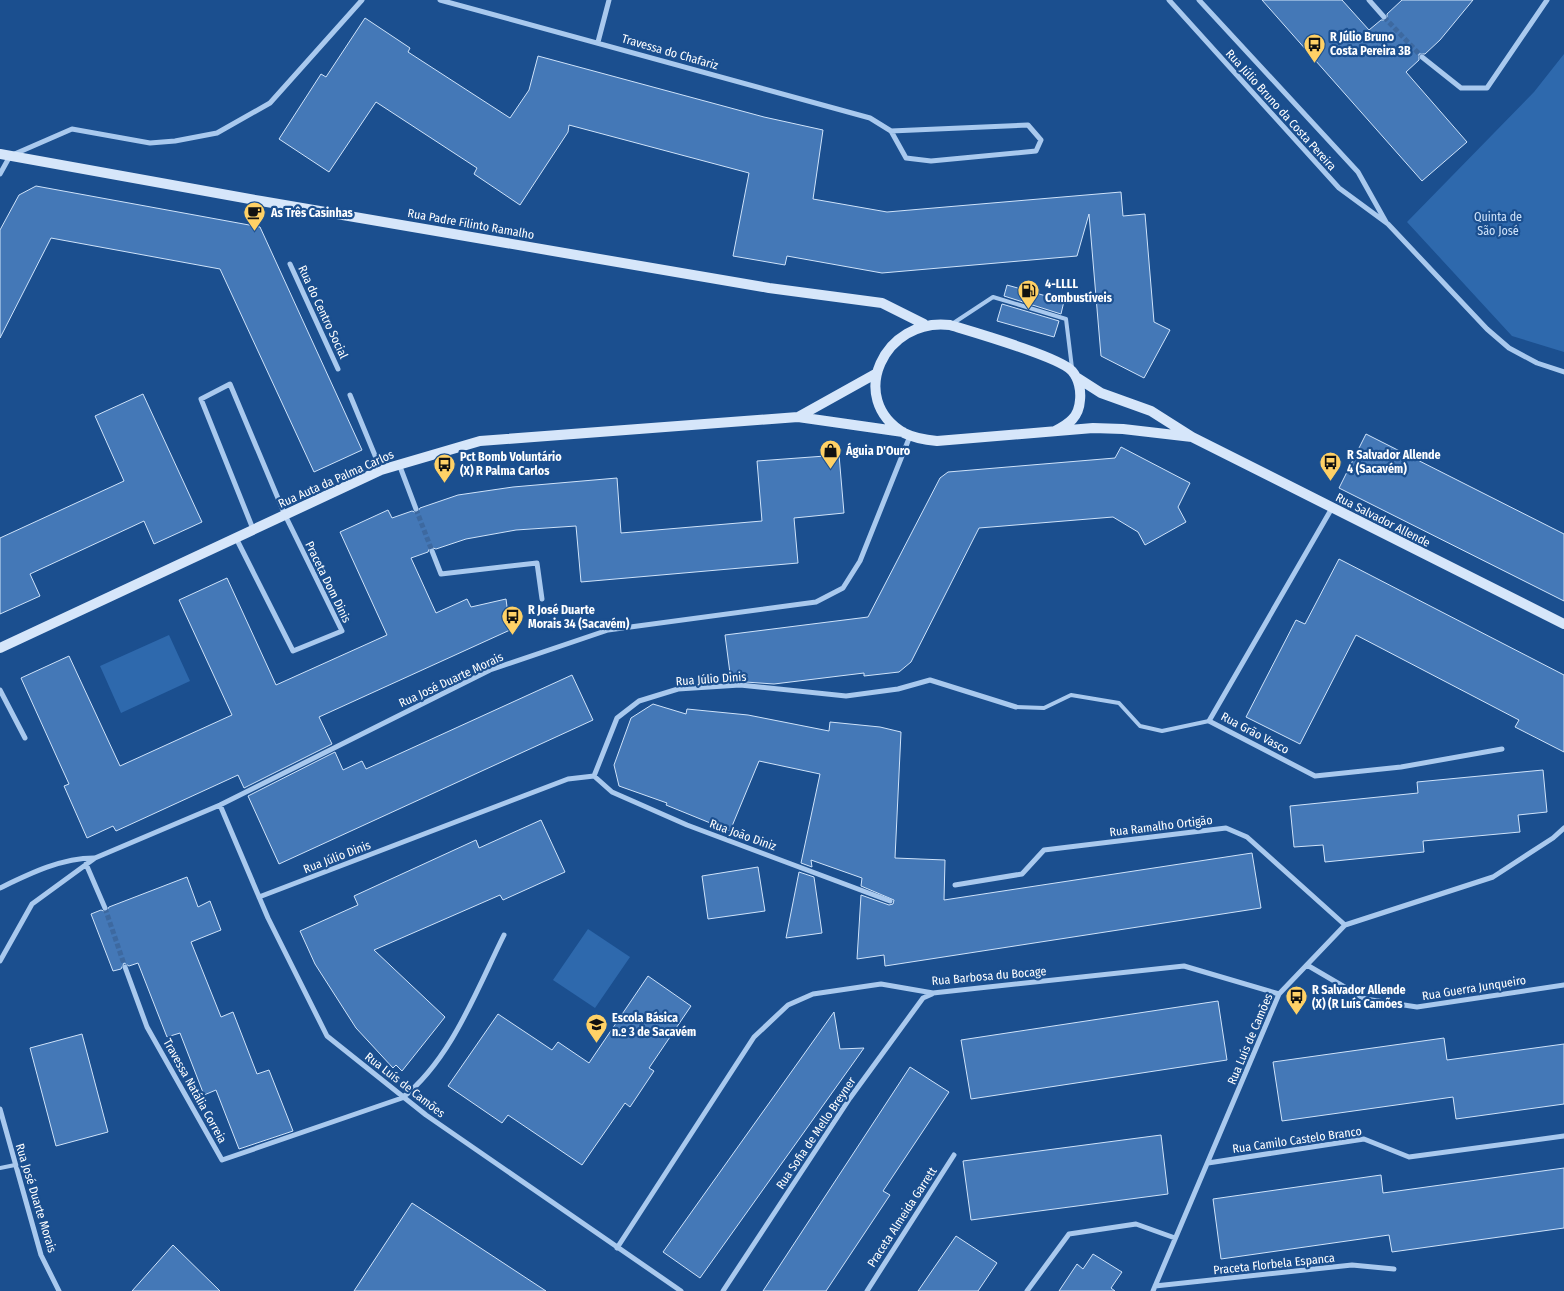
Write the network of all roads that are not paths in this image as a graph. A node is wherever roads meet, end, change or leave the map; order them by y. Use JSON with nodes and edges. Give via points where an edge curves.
{"nodes":[{"id":1,"x":362,"y":0,"type":"edge"},
{"id":2,"x":440,"y":0,"type":"edge"},
{"id":3,"x":609,"y":0,"type":"edge"},
{"id":4,"x":1169,"y":0,"type":"edge"},
{"id":5,"x":1199,"y":0,"type":"edge"},
{"id":6,"x":1368,"y":0,"type":"edge"},
{"id":7,"x":1547,"y":0,"type":"edge"},
{"id":8,"x":1384,"y":17,"type":"tunnel mouth"},
{"id":9,"x":598,"y":42,"type":"junction"},
{"id":10,"x":1422,"y":57,"type":"tunnel mouth"},
{"id":11,"x":891,"y":131,"type":"junction"},
{"id":12,"x":5,"y":155,"type":"edge"},
{"id":13,"x":0,"y":174,"type":"edge"},
{"id":14,"x":1388,"y":224,"type":"junction"},
{"id":15,"x":290,"y":264,"type":"dead end"},
{"id":16,"x":924,"y":324,"type":"junction"},
{"id":17,"x":950,"y":325,"type":"junction"},
{"id":18,"x":338,"y":369,"type":"dead end"},
{"id":19,"x":1564,"y":372,"type":"edge"},
{"id":20,"x":877,"y":373,"type":"junction"},
{"id":21,"x":1074,"y":374,"type":"junction"},
{"id":22,"x":350,"y":395,"type":"dead end"},
{"id":23,"x":798,"y":417,"type":"junction"},
{"id":24,"x":1055,"y":431,"type":"junction"},
{"id":25,"x":907,"y":434,"type":"junction"},
{"id":26,"x":1192,"y":437,"type":"junction"},
{"id":27,"x":399,"y":464,"type":"junction"},
{"id":28,"x":381,"y":470,"type":"junction"},
{"id":29,"x":1332,"y":508,"type":"junction"},
{"id":30,"x":416,"y":510,"type":"tunnel mouth"},
{"id":31,"x":285,"y":515,"type":"junction"},
{"id":32,"x":253,"y":530,"type":"junction"},
{"id":33,"x":235,"y":538,"type":"junction"},
{"id":34,"x":432,"y":551,"type":"tunnel mouth"},
{"id":35,"x":542,"y":599,"type":"dead end"},
{"id":36,"x":1564,"y":624,"type":"edge"},
{"id":37,"x":0,"y":648,"type":"edge"},
{"id":38,"x":0,"y":690,"type":"edge"},
{"id":39,"x":1016,"y":707,"type":"joint"},
{"id":40,"x":1209,"y":721,"type":"junction"},
{"id":41,"x":25,"y":738,"type":"dead end"},
{"id":42,"x":1502,"y":749,"type":"dead end"},
{"id":43,"x":594,"y":776,"type":"junction"},
{"id":44,"x":220,"y":805,"type":"junction"},
{"id":45,"x":1564,"y":828,"type":"edge"},
{"id":46,"x":94,"y":858,"type":"junction"},
{"id":47,"x":86,"y":864,"type":"junction"},
{"id":48,"x":955,"y":885,"type":"dead end"},
{"id":49,"x":0,"y":888,"type":"edge"},
{"id":50,"x":259,"y":897,"type":"junction"},
{"id":51,"x":890,"y":901,"type":"dead end"},
{"id":52,"x":105,"y":908,"type":"tunnel mouth"},
{"id":53,"x":1345,"y":925,"type":"junction"},
{"id":54,"x":504,"y":934,"type":"dead end"},
{"id":55,"x":0,"y":960,"type":"edge"},
{"id":56,"x":1307,"y":965,"type":"junction"},
{"id":57,"x":125,"y":967,"type":"tunnel mouth"},
{"id":58,"x":1564,"y":985,"type":"edge"},
{"id":59,"x":933,"y":993,"type":"junction"},
{"id":60,"x":1279,"y":994,"type":"junction"},
{"id":61,"x":402,"y":1098,"type":"junction"},
{"id":62,"x":0,"y":1109,"type":"edge"},
{"id":63,"x":1564,"y":1136,"type":"edge"},
{"id":64,"x":954,"y":1154,"type":"dead end"},
{"id":65,"x":1208,"y":1163,"type":"junction"},
{"id":66,"x":14,"y":1165,"type":"junction"},
{"id":67,"x":0,"y":1168,"type":"edge"},
{"id":68,"x":1175,"y":1238,"type":"junction"},
{"id":69,"x":617,"y":1248,"type":"junction"},
{"id":70,"x":1394,"y":1268,"type":"dead end"},
{"id":71,"x":1154,"y":1288,"type":"edge"},
{"id":72,"x":58,"y":1291,"type":"edge"},
{"id":73,"x":681,"y":1291,"type":"edge"},
{"id":74,"x":723,"y":1291,"type":"edge"},
{"id":75,"x":867,"y":1291,"type":"edge"},
{"id":76,"x":1027,"y":1291,"type":"edge"}],
"edges":[{"from":1,"to":12,"type":"street","via":[[270,103],[216,133],[175,142],[150,143],[72,129]]},
{"from":2,"to":9,"type":"street","name":"Travessa do Chafariz"},
{"from":3,"to":9,"type":"street"},
{"from":4,"to":14,"type":"street","name":"Rua Júlio Bruno da Costa Pereira","via":[[1338,188]]},
{"from":5,"to":14,"type":"street","name":"Rua Júlio Bruno da Costa Pereira","via":[[1358,172]]},
{"from":6,"to":8,"type":"street"},
{"from":7,"to":10,"type":"street","via":[[1488,88],[1462,88]]},
{"from":9,"to":11,"type":"street","name":"Travessa do Chafariz","via":[[870,118]]},
{"from":11,"to":11,"type":"street","name":"Travessa do Chafariz","via":[[906,158],[931,161],[1036,151],[1041,140],[1028,124]]},
{"from":12,"to":13,"type":"street"},
{"from":12,"to":16,"type":"street","name":"Rua Padre Filinto Ramalho","via":[[769,288],[882,303]]},
{"from":14,"to":19,"type":"street","name":"Rua Júlio Bruno da Costa Pereira","via":[[1501,342],[1538,363]]},
{"from":15,"to":18,"type":"street","name":"Rua do Centro Social"},
{"from":16,"to":17,"type":"street"},
{"from":16,"to":20,"type":"street","via":[[904,333],[888,349]]},
{"from":17,"to":21,"type":"street","via":[[1062,363]]},
{"from":17,"to":21,"type":"lane","via":[[993,297],[1066,318]]},
{"from":20,"to":23,"type":"street","name":"Rua Auta da Palma Carlos"},
{"from":20,"to":25,"type":"street","via":[[876,391],[881,406],[890,421]]},
{"from":21,"to":24,"type":"street","via":[[1080,388],[1079,411]]},
{"from":21,"to":26,"type":"street","via":[[1101,393],[1152,411]]},
{"from":22,"to":28,"type":"street"},
{"from":23,"to":25,"type":"street","name":"Rua Auta da Palma Carlos"},
{"from":23,"to":27,"type":"street","name":"Rua Auta da Palma Carlos","via":[[480,441]]},
{"from":24,"to":25,"type":"street","name":"Rua Auta da Palma Carlos","via":[[937,441]]},
{"from":24,"to":26,"type":"street","name":"Rua Auta da Palma Carlos","via":[[1123,429]]},
{"from":25,"to":44,"type":"street","name":"Rua José Duarte Morais","via":[[860,562],[843,588],[816,602],[608,630],[587,636],[490,670]]},
{"from":26,"to":29,"type":"street","name":"Rua Salvador Allende"},
{"from":27,"to":28,"type":"street","name":"Rua Auta da Palma Carlos"},
{"from":27,"to":30,"type":"street"},
{"from":28,"to":31,"type":"street","name":"Rua Auta da Palma Carlos"},
{"from":29,"to":36,"type":"street","name":"Rua Salvador Allende"},
{"from":29,"to":40,"type":"street","name":"Rua Grão Vasco"},
{"from":31,"to":32,"type":"street","name":"Rua Auta da Palma Carlos"},
{"from":31,"to":32,"type":"street","via":[[230,384],[201,400]]},
{"from":31,"to":33,"type":"street","name":"Praceta Dom Dinis","via":[[342,631],[293,651]]},
{"from":32,"to":33,"type":"street","name":"Rua Auta da Palma Carlos"},
{"from":33,"to":37,"type":"street","name":"Rua Auta da Palma Carlos"},
{"from":34,"to":35,"type":"street","via":[[441,574],[537,563]]},
{"from":38,"to":41,"type":"street"},
{"from":39,"to":40,"type":"lane","via":[[1044,708],[1071,696],[1119,703],[1140,726],[1162,731]]},
{"from":39,"to":43,"type":"street","name":"Rua Júlio Dinis","via":[[930,680],[898,689],[846,696],[740,685],[678,689],[639,701],[617,718]]},
{"from":40,"to":42,"type":"street","name":"Rua Grão Vasco","via":[[1315,776],[1401,767]]},
{"from":43,"to":50,"type":"street","name":"Rua Júlio Dinis","via":[[568,779]]},
{"from":43,"to":51,"type":"street","name":"Rua João Diniz","via":[[612,792],[687,826]]},
{"from":44,"to":46,"type":"street","name":"Rua José Duarte Morais"},
{"from":44,"to":50,"type":"street","name":"Rua Luís de Camões"},
{"from":45,"to":53,"type":"street","name":"Rua Luís de Camões","via":[[1493,877]]},
{"from":46,"to":47,"type":"street","name":"Rua José Duarte Morais"},
{"from":46,"to":49,"type":"street","via":[[79,858],[48,867]]},
{"from":47,"to":52,"type":"street"},
{"from":47,"to":55,"type":"street","name":"Rua José Duarte Morais","via":[[32,904]]},
{"from":48,"to":53,"type":"street","name":"Rua Ramalho Ortigão","via":[[1022,874],[1044,850],[1226,828],[1247,837]]},
{"from":50,"to":61,"type":"street","name":"Rua Luís de Camões","via":[[327,1036]]},
{"from":53,"to":56,"type":"street","name":"Rua Luís de Camões"},
{"from":54,"to":61,"type":"street","via":[[465,1016],[419,1085]]},
{"from":56,"to":58,"type":"street","name":"Rua Guerra Junqueiro","via":[[1365,999],[1417,1007]]},
{"from":56,"to":60,"type":"street","name":"Rua Luís de Camões"},
{"from":57,"to":61,"type":"street","name":"Travessa Natália Correia","via":[[147,1026],[222,1160]]},
{"from":59,"to":60,"type":"street","name":"Rua Barbosa du Bocage","via":[[1184,966]]},
{"from":59,"to":69,"type":"street","name":"Rua Barbosa du Bocage","via":[[881,984],[813,994],[788,1005],[754,1037]]},
{"from":59,"to":74,"type":"street","name":"Rua Sofia de Mello Breyner","via":[[924,998],[850,1098]]},
{"from":60,"to":65,"type":"street","name":"Rua Luís de Camões"},
{"from":61,"to":69,"type":"street","name":"Rua Luís de Camões"},
{"from":62,"to":66,"type":"street","name":"Rua José Duarte Morais"},
{"from":63,"to":65,"type":"street","name":"Rua Camilo Castelo Branco","via":[[1409,1157],[1364,1139]]},
{"from":64,"to":75,"type":"street","name":"Praceta Almeida Garrett"},
{"from":65,"to":68,"type":"street","name":"Rua Luís de Camões"},
{"from":66,"to":67,"type":"lane"},
{"from":66,"to":72,"type":"street","name":"Rua José Duarte Morais","via":[[41,1255]]},
{"from":68,"to":71,"type":"street","name":"Rua Luís de Camões"},
{"from":68,"to":76,"type":"street","via":[[1136,1224],[1069,1234]]},
{"from":69,"to":73,"type":"street","name":"Rua Luís de Camões"},
{"from":70,"to":71,"type":"street","name":"Praceta Florbela Espanca","via":[[1352,1265]]}]}
